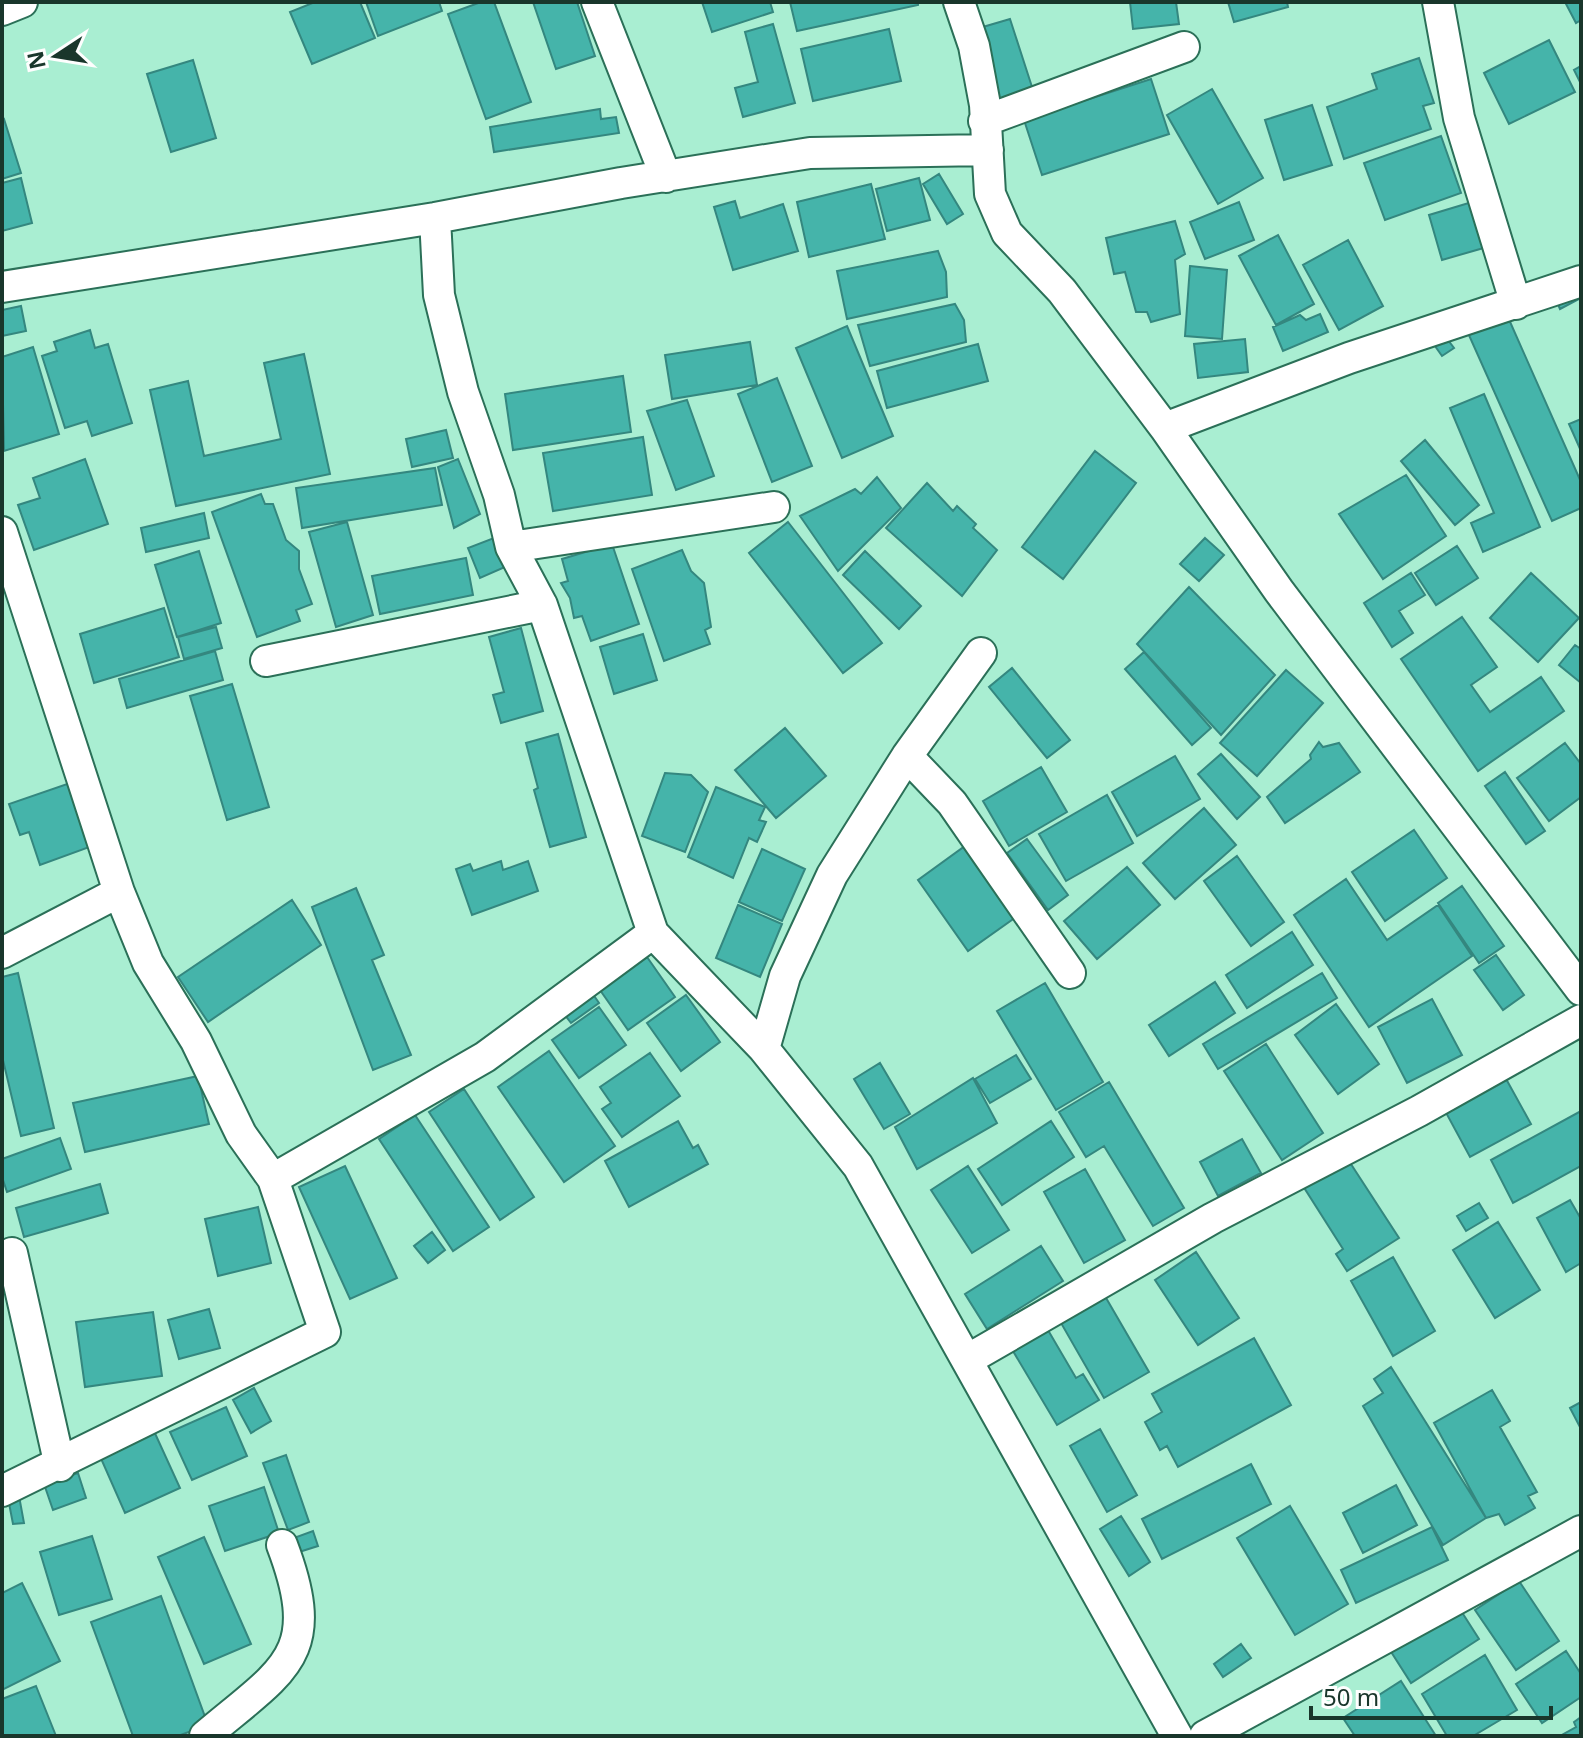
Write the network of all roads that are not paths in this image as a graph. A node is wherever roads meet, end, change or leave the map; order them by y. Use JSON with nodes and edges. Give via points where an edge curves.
{"nodes":[{"id":1,"x":22,"y":2,"type":"edge"},
{"id":2,"x":597,"y":2,"type":"edge"},
{"id":3,"x":959,"y":2,"type":"edge"},
{"id":4,"x":1441,"y":3,"type":"edge"},
{"id":5,"x":2,"y":10,"type":"edge"},
{"id":6,"x":1184,"y":47,"type":"dead end"},
{"id":7,"x":986,"y":136,"type":"junction"},
{"id":8,"x":666,"y":177,"type":"junction"},
{"id":9,"x":435,"y":218,"type":"junction"},
{"id":10,"x":1581,"y":281,"type":"edge"},
{"id":11,"x":2,"y":287,"type":"edge"},
{"id":12,"x":1516,"y":304,"type":"junction"},
{"id":13,"x":1165,"y":428,"type":"junction"},
{"id":14,"x":774,"y":507,"type":"dead end"},
{"id":15,"x":2,"y":532,"type":"edge"},
{"id":16,"x":511,"y":547,"type":"junction"},
{"id":17,"x":12,"y":594,"type":"edge"},
{"id":18,"x":542,"y":605,"type":"junction"},
{"id":19,"x":981,"y":653,"type":"dead end"},
{"id":20,"x":266,"y":661,"type":"dead end"},
{"id":21,"x":907,"y":756,"type":"junction"},
{"id":22,"x":119,"y":892,"type":"junction"},
{"id":23,"x":653,"y":933,"type":"junction"},
{"id":24,"x":2,"y":953,"type":"edge"},
{"id":25,"x":1070,"y":973,"type":"dead end"},
{"id":26,"x":1581,"y":990,"type":"edge"},
{"id":27,"x":1581,"y":1020,"type":"edge"},
{"id":28,"x":764,"y":1049,"type":"junction"},
{"id":29,"x":273,"y":1179,"type":"junction"},
{"id":30,"x":12,"y":1253,"type":"dead end"},
{"id":31,"x":967,"y":1360,"type":"junction"},
{"id":32,"x":60,"y":1466,"type":"junction"},
{"id":33,"x":2,"y":1491,"type":"edge"},
{"id":34,"x":1581,"y":1531,"type":"edge"},
{"id":35,"x":282,"y":1545,"type":"dead end"},
{"id":36,"x":205,"y":1736,"type":"edge"},
{"id":37,"x":1177,"y":1736,"type":"edge"},
{"id":38,"x":1205,"y":1736,"type":"edge"}],
"edges":[{"from":1,"to":5,"type":"street"},
{"from":2,"to":8,"type":"street"},
{"from":3,"to":7,"type":"street","via":[[974,46]]},
{"from":4,"to":12,"type":"street","via":[[1459,118]]},
{"from":6,"to":7,"type":"street"},
{"from":7,"to":8,"type":"street","via":[[810,153]]},
{"from":7,"to":13,"type":"street","via":[[990,194],[1007,233],[1062,291]]},
{"from":8,"to":9,"type":"street"},
{"from":9,"to":11,"type":"street"},
{"from":9,"to":16,"type":"street","via":[[439,295]]},
{"from":10,"to":12,"type":"street"},
{"from":12,"to":13,"type":"street","via":[[1349,358]]},
{"from":13,"to":26,"type":"street","via":[[1279,591]]},
{"from":14,"to":16,"type":"street"},
{"from":15,"to":17,"type":"street"},
{"from":16,"to":18,"type":"street"},
{"from":17,"to":22,"type":"street"},
{"from":18,"to":20,"type":"street"},
{"from":18,"to":23,"type":"street"},
{"from":19,"to":21,"type":"street"},
{"from":21,"to":25,"type":"street","via":[[952,803]]},
{"from":21,"to":28,"type":"street","via":[[832,875],[785,976]]},
{"from":22,"to":24,"type":"street"},
{"from":22,"to":29,"type":"street","via":[[148,963],[196,1041],[241,1134]]},
{"from":23,"to":28,"type":"street"},
{"from":23,"to":29,"type":"street","via":[[485,1057]]},
{"from":27,"to":31,"type":"street","via":[[1213,1218]]},
{"from":28,"to":31,"type":"street","via":[[858,1166]]},
{"from":29,"to":32,"type":"street","via":[[325,1332]]},
{"from":30,"to":32,"type":"street"},
{"from":31,"to":37,"type":"street"},
{"from":32,"to":33,"type":"street"},
{"from":34,"to":38,"type":"street"},
{"from":35,"to":36,"type":"street","via":[[296,1581],[302,1620],[295,1645],[278,1674]]}]}
